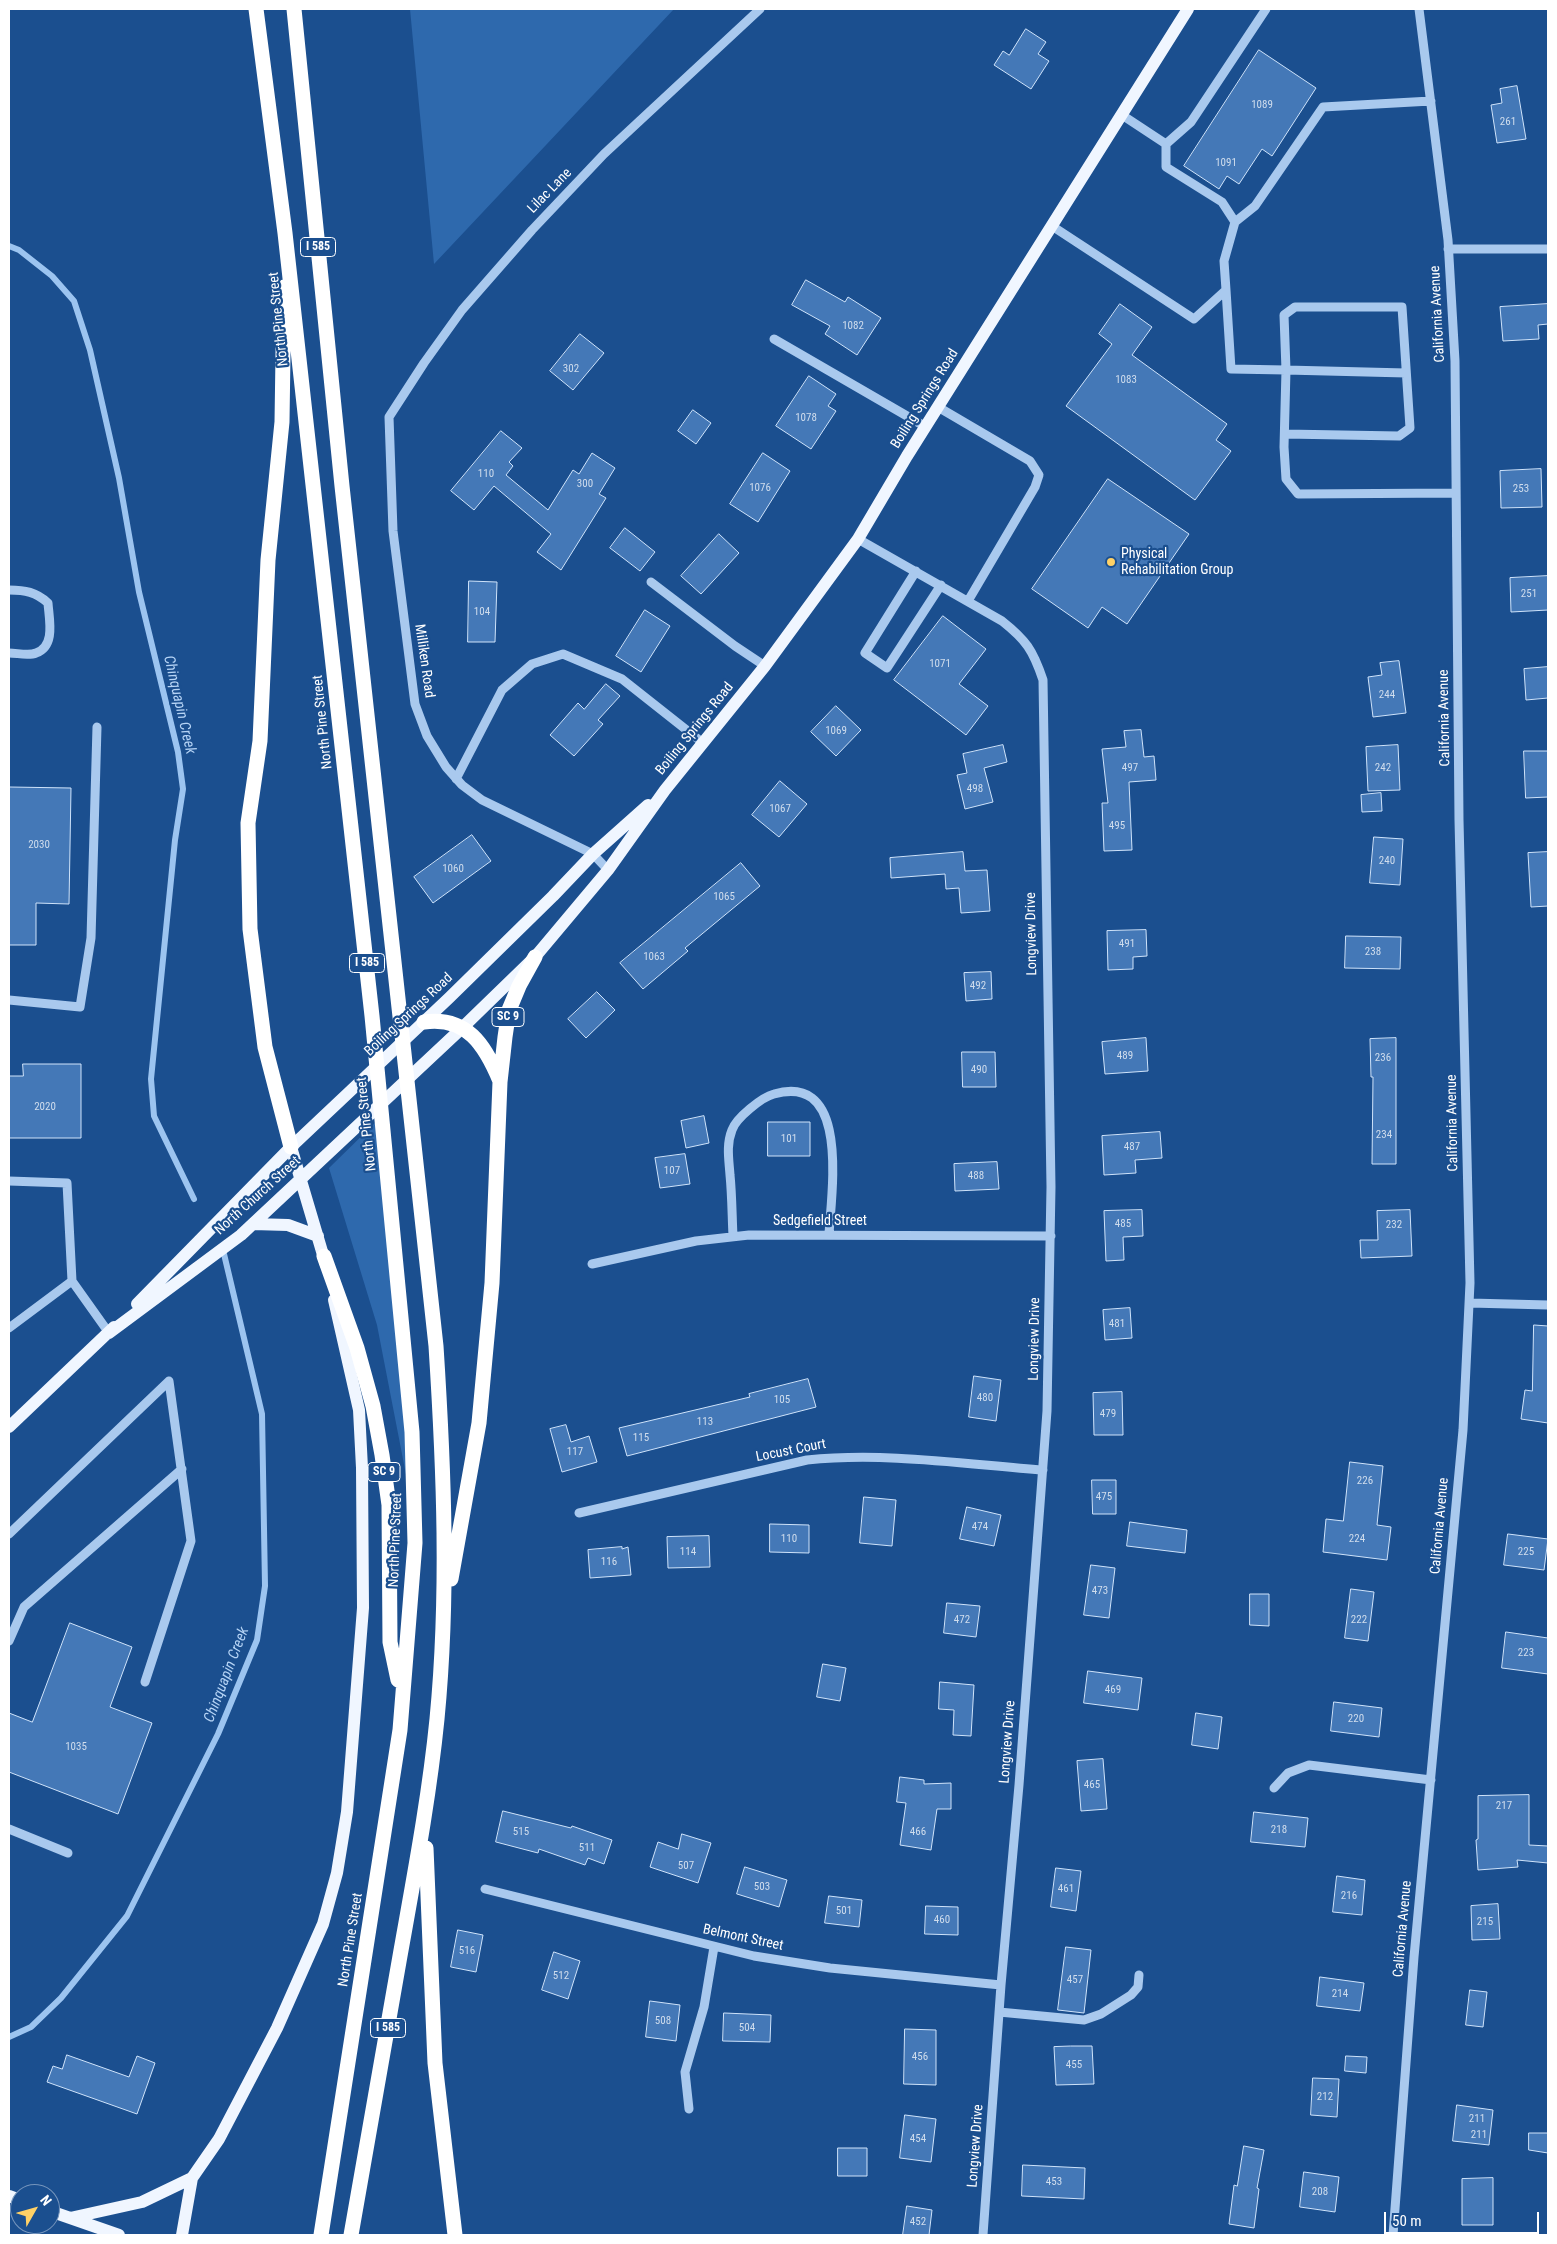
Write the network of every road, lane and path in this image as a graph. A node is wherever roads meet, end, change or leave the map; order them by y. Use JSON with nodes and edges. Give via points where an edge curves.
{"nodes":[{"id":1,"x":256,"y":9,"type":"edge"},
{"id":2,"x":294,"y":9,"type":"edge"},
{"id":3,"x":760,"y":9,"type":"edge"},
{"id":4,"x":1188,"y":9,"type":"edge"},
{"id":5,"x":1266,"y":9,"type":"edge"},
{"id":6,"x":1419,"y":9,"type":"edge"},
{"id":7,"x":1431,"y":101,"type":"junction"},
{"id":8,"x":1122,"y":115,"type":"junction"},
{"id":9,"x":1166,"y":144,"type":"junction"},
{"id":10,"x":1235,"y":222,"type":"junction"},
{"id":11,"x":1052,"y":226,"type":"junction"},
{"id":12,"x":285,"y":233,"type":"junction"},
{"id":13,"x":1448,"y":249,"type":"junction"},
{"id":14,"x":1548,"y":249,"type":"edge"},
{"id":15,"x":1226,"y":290,"type":"junction"},
{"id":16,"x":774,"y":339,"type":"dead end"},
{"id":17,"x":1286,"y":370,"type":"junction"},
{"id":18,"x":1406,"y":373,"type":"junction"},
{"id":19,"x":938,"y":407,"type":"junction"},
{"id":20,"x":389,"y":417,"type":"joint"},
{"id":21,"x":926,"y":427,"type":"junction"},
{"id":22,"x":1285,"y":434,"type":"junction"},
{"id":23,"x":1456,"y":493,"type":"junction"},
{"id":24,"x":858,"y":539,"type":"junction"},
{"id":25,"x":916,"y":571,"type":"junction"},
{"id":26,"x":651,"y":582,"type":"dead end"},
{"id":27,"x":941,"y":585,"type":"junction"},
{"id":28,"x":9,"y":590,"type":"edge"},
{"id":29,"x":968,"y":601,"type":"junction"},
{"id":30,"x":9,"y":653,"type":"edge"},
{"id":31,"x":766,"y":666,"type":"junction"},
{"id":32,"x":97,"y":726,"type":"dead end"},
{"id":33,"x":703,"y":743,"type":"junction"},
{"id":34,"x":456,"y":779,"type":"junction"},
{"id":35,"x":665,"y":790,"type":"junction"},
{"id":36,"x":592,"y":854,"type":"junction"},
{"id":37,"x":608,"y":870,"type":"junction"},
{"id":38,"x":535,"y":957,"type":"junction"},
{"id":39,"x":9,"y":1000,"type":"edge"},
{"id":40,"x":421,"y":1025,"type":"junction"},
{"id":41,"x":462,"y":1028,"type":"junction"},
{"id":42,"x":368,"y":1075,"type":"joint"},
{"id":43,"x":500,"y":1082,"type":"junction"},
{"id":44,"x":394,"y":1090,"type":"joint"},
{"id":45,"x":291,"y":1147,"type":"junction"},
{"id":46,"x":300,"y":1178,"type":"junction"},
{"id":47,"x":9,"y":1181,"type":"edge"},
{"id":48,"x":253,"y":1224,"type":"junction"},
{"id":49,"x":829,"y":1235,"type":"junction"},
{"id":50,"x":318,"y":1236,"type":"junction"},
{"id":51,"x":733,"y":1236,"type":"junction"},
{"id":52,"x":1051,"y":1236,"type":"junction"},
{"id":53,"x":324,"y":1256,"type":"junction"},
{"id":54,"x":592,"y":1264,"type":"dead end"},
{"id":55,"x":72,"y":1281,"type":"junction"},
{"id":56,"x":1470,"y":1303,"type":"junction"},
{"id":57,"x":1548,"y":1305,"type":"edge"},
{"id":58,"x":9,"y":1328,"type":"edge"},
{"id":59,"x":109,"y":1333,"type":"junction"},
{"id":60,"x":10,"y":1422,"type":"edge"},
{"id":61,"x":182,"y":1469,"type":"junction"},
{"id":62,"x":1043,"y":1470,"type":"junction"},
{"id":63,"x":579,"y":1514,"type":"dead end"},
{"id":64,"x":9,"y":1534,"type":"edge"},
{"id":65,"x":443,"y":1625,"type":"junction"},
{"id":66,"x":9,"y":1641,"type":"edge"},
{"id":67,"x":145,"y":1682,"type":"dead end"},
{"id":68,"x":402,"y":1695,"type":"junction"},
{"id":69,"x":1430,"y":1780,"type":"junction"},
{"id":70,"x":1274,"y":1788,"type":"dead end"},
{"id":71,"x":424,"y":1821,"type":"junction"},
{"id":72,"x":9,"y":1829,"type":"edge"},
{"id":73,"x":68,"y":1853,"type":"dead end"},
{"id":74,"x":485,"y":1889,"type":"dead end"},
{"id":75,"x":714,"y":1947,"type":"junction"},
{"id":76,"x":1140,"y":1975,"type":"dead end"},
{"id":77,"x":1001,"y":1985,"type":"junction"},
{"id":78,"x":999,"y":2012,"type":"junction"},
{"id":79,"x":689,"y":2109,"type":"dead end"},
{"id":80,"x":192,"y":2178,"type":"junction"},
{"id":81,"x":60,"y":2214,"type":"edge"},
{"id":82,"x":70,"y":2218,"type":"junction"},
{"id":83,"x":321,"y":2233,"type":"edge"},
{"id":84,"x":119,"y":2235,"type":"edge"},
{"id":85,"x":182,"y":2235,"type":"edge"},
{"id":86,"x":351,"y":2235,"type":"edge"},
{"id":87,"x":455,"y":2235,"type":"edge"},
{"id":88,"x":983,"y":2235,"type":"edge"},
{"id":89,"x":1393,"y":2235,"type":"edge"}],
"edges":[{"from":1,"to":12,"type":"highway","name":"North Pine Street","number":"I 585"},
{"from":2,"to":65,"type":"highway","number":"I 585","via":[[342,486],[436,1346],[443,1476]]},
{"from":3,"to":20,"type":"street","name":"Lilac Lane","via":[[604,154],[532,230],[462,310]]},
{"from":4,"to":8,"type":"main road","name":"Boiling Springs Road","number":"SC 9"},
{"from":5,"to":9,"type":"street","via":[[1191,122]]},
{"from":6,"to":7,"type":"street","name":"California Avenue"},
{"from":7,"to":10,"type":"street","via":[[1323,107],[1255,206]]},
{"from":7,"to":13,"type":"street","name":"California Avenue"},
{"from":8,"to":9,"type":"street"},
{"from":8,"to":11,"type":"main road","name":"Boiling Springs Road","number":"SC 9"},
{"from":9,"to":10,"type":"street","via":[[1166,167],[1222,202]]},
{"from":10,"to":15,"type":"street","via":[[1224,261]]},
{"from":11,"to":15,"type":"street","via":[[1194,320]]},
{"from":11,"to":19,"type":"main road","name":"Boiling Springs Road","number":"SC 9"},
{"from":12,"to":45,"type":"highway","via":[[282,422],[268,560],[260,741],[248,823],[250,929],[266,1047]]},
{"from":12,"to":68,"type":"highway","name":"North Pine Street","number":"I 585","via":[[372,1016],[412,1432],[415,1543]]},
{"from":13,"to":14,"type":"street"},
{"from":13,"to":23,"type":"street","name":"California Avenue","via":[[1455,361]]},
{"from":15,"to":17,"type":"street","via":[[1231,369]]},
{"from":16,"to":21,"type":"street"},
{"from":17,"to":18,"type":"street"},
{"from":17,"to":18,"type":"street","via":[[1284,315],[1294,307],[1402,307]]},
{"from":17,"to":22,"type":"street"},
{"from":18,"to":22,"type":"street","via":[[1410,428],[1399,436]]},
{"from":19,"to":21,"type":"main road","name":"Boiling Springs Road","number":"SC 9"},
{"from":19,"to":29,"type":"street","via":[[1030,462],[1039,475]]},
{"from":20,"to":34,"type":"street","name":"Milliken Road","via":[[393,531],[415,704],[427,736]]},
{"from":21,"to":24,"type":"main road","name":"Boiling Springs Road","number":"SC 9"},
{"from":22,"to":23,"type":"street","via":[[1286,479],[1298,494]]},
{"from":23,"to":56,"type":"street","name":"California Avenue"},
{"from":24,"to":25,"type":"street","name":"Longview Drive"},
{"from":24,"to":31,"type":"main road","name":"Boiling Springs Road","number":"SC 9"},
{"from":25,"to":27,"type":"street","name":"Longview Drive"},
{"from":25,"to":27,"type":"street","via":[[865,652],[887,668]]},
{"from":26,"to":31,"type":"street"},
{"from":27,"to":29,"type":"street","name":"Longview Drive"},
{"from":28,"to":30,"type":"street","via":[[39,594],[48,603],[50,636],[45,647],[36,654]]},
{"from":29,"to":52,"type":"street","name":"Longview Drive","via":[[1002,620],[1021,636],[1035,656],[1043,680]]},
{"from":31,"to":33,"type":"main road","name":"Boiling Springs Road","number":"SC 9"},
{"from":32,"to":39,"type":"street","via":[[92,938],[80,1007]]},
{"from":33,"to":34,"type":"street","via":[[622,679],[563,654],[532,664],[502,690]]},
{"from":33,"to":35,"type":"main road","name":"Boiling Springs Road","number":"SC 9"},
{"from":34,"to":36,"type":"street","name":"Milliken Road","via":[[482,800]]},
{"from":35,"to":36,"type":"main road","name":"Boiling Springs Road","number":"SC 9"},
{"from":35,"to":37,"type":"main road","name":"Boiling Springs Road","number":"SC 9"},
{"from":36,"to":37,"type":"street","name":"Milliken Road"},
{"from":36,"to":40,"type":"main road","name":"Boiling Springs Road","number":"SC 9"},
{"from":37,"to":38,"type":"main road","name":"Boiling Springs Road","number":"SC 9"},
{"from":38,"to":41,"type":"main road","name":"Boiling Springs Road"},
{"from":38,"to":43,"type":"highway","number":"SC 9","via":[[509,1010]]},
{"from":40,"to":41,"type":"highway","via":[[447,1021]]},
{"from":40,"to":42,"type":"main road","name":"Boiling Springs Road","number":"SC 9"},
{"from":41,"to":43,"type":"highway","via":[[479,1042],[491,1059]]},
{"from":41,"to":44,"type":"main road","name":"Boiling Springs Road"},
{"from":42,"to":45,"type":"main road","name":"North Church Street","number":"SC 9"},
{"from":43,"to":65,"type":"highway","number":"SC 9","via":[[492,1283],[479,1423]]},
{"from":44,"to":46,"type":"main road","name":"North Church Street"},
{"from":45,"to":46,"type":"main road","number":"SC 9"},
{"from":45,"to":59,"type":"main road","name":"North Church Street"},
{"from":46,"to":48,"type":"main road","name":"North Church Street"},
{"from":46,"to":50,"type":"main road","number":"SC 9"},
{"from":47,"to":55,"type":"street","via":[[67,1183]]},
{"from":48,"to":50,"type":"main road","via":[[288,1224]]},
{"from":48,"to":59,"type":"main road","name":"North Church Street"},
{"from":49,"to":51,"type":"street","name":"Sedgefield Street"},
{"from":49,"to":51,"type":"street","via":[[833,1141],[823,1109],[811,1097],[792,1091],[773,1094],[752,1107],[732,1128],[728,1144]]},
{"from":49,"to":52,"type":"street","name":"Sedgefield Street"},
{"from":50,"to":53,"type":"main road","number":"SC 9"},
{"from":51,"to":54,"type":"street","name":"Sedgefield Street","via":[[696,1240]]},
{"from":52,"to":62,"type":"street","name":"Longview Drive","via":[[1048,1411]]},
{"from":53,"to":68,"type":"highway","number":"SC 9","via":[[357,1348],[382,1455],[389,1505],[390,1642]]},
{"from":53,"to":80,"type":"main road","via":[[358,1410],[362,1468],[363,1608],[347,1812],[337,1873],[323,1924],[278,2028],[219,2139]]},
{"from":55,"to":58,"type":"street"},
{"from":55,"to":59,"type":"street"},
{"from":56,"to":57,"type":"street"},
{"from":56,"to":69,"type":"street","name":"California Avenue","via":[[1463,1430]]},
{"from":59,"to":60,"type":"main road","name":"North Church Street"},
{"from":61,"to":64,"type":"street","via":[[169,1381]]},
{"from":61,"to":66,"type":"street","via":[[24,1607]]},
{"from":61,"to":67,"type":"street","via":[[191,1541]]},
{"from":62,"to":63,"type":"street","name":"Locust Court","via":[[900,1458],[835,1457],[807,1460]]},
{"from":62,"to":77,"type":"street","name":"Longview Drive"},
{"from":65,"to":71,"type":"highway","number":"I 585","via":[[437,1718]]},
{"from":68,"to":83,"type":"highway","name":"North Pine Street","number":"I 585","via":[[397,1750]]},
{"from":69,"to":70,"type":"street","via":[[1310,1765],[1288,1772]]},
{"from":69,"to":89,"type":"street","name":"California Avenue"},
{"from":71,"to":86,"type":"highway","number":"I 585"},
{"from":71,"to":87,"type":"highway","via":[[435,2063]]},
{"from":72,"to":73,"type":"street"},
{"from":74,"to":75,"type":"street","name":"Belmont Street"},
{"from":75,"to":77,"type":"street","name":"Belmont Street","via":[[830,1968]]},
{"from":75,"to":79,"type":"street","via":[[704,2006],[685,2072]]},
{"from":76,"to":78,"type":"street","via":[[1138,1987],[1132,1995],[1101,2014],[1084,2020]]},
{"from":77,"to":78,"type":"street","name":"Longview Drive"},
{"from":78,"to":88,"type":"street","name":"Longview Drive"},
{"from":80,"to":82,"type":"main road","via":[[142,2202]]},
{"from":80,"to":85,"type":"main road"},
{"from":81,"to":82,"type":"main road"},
{"from":82,"to":84,"type":"main road"}]}
